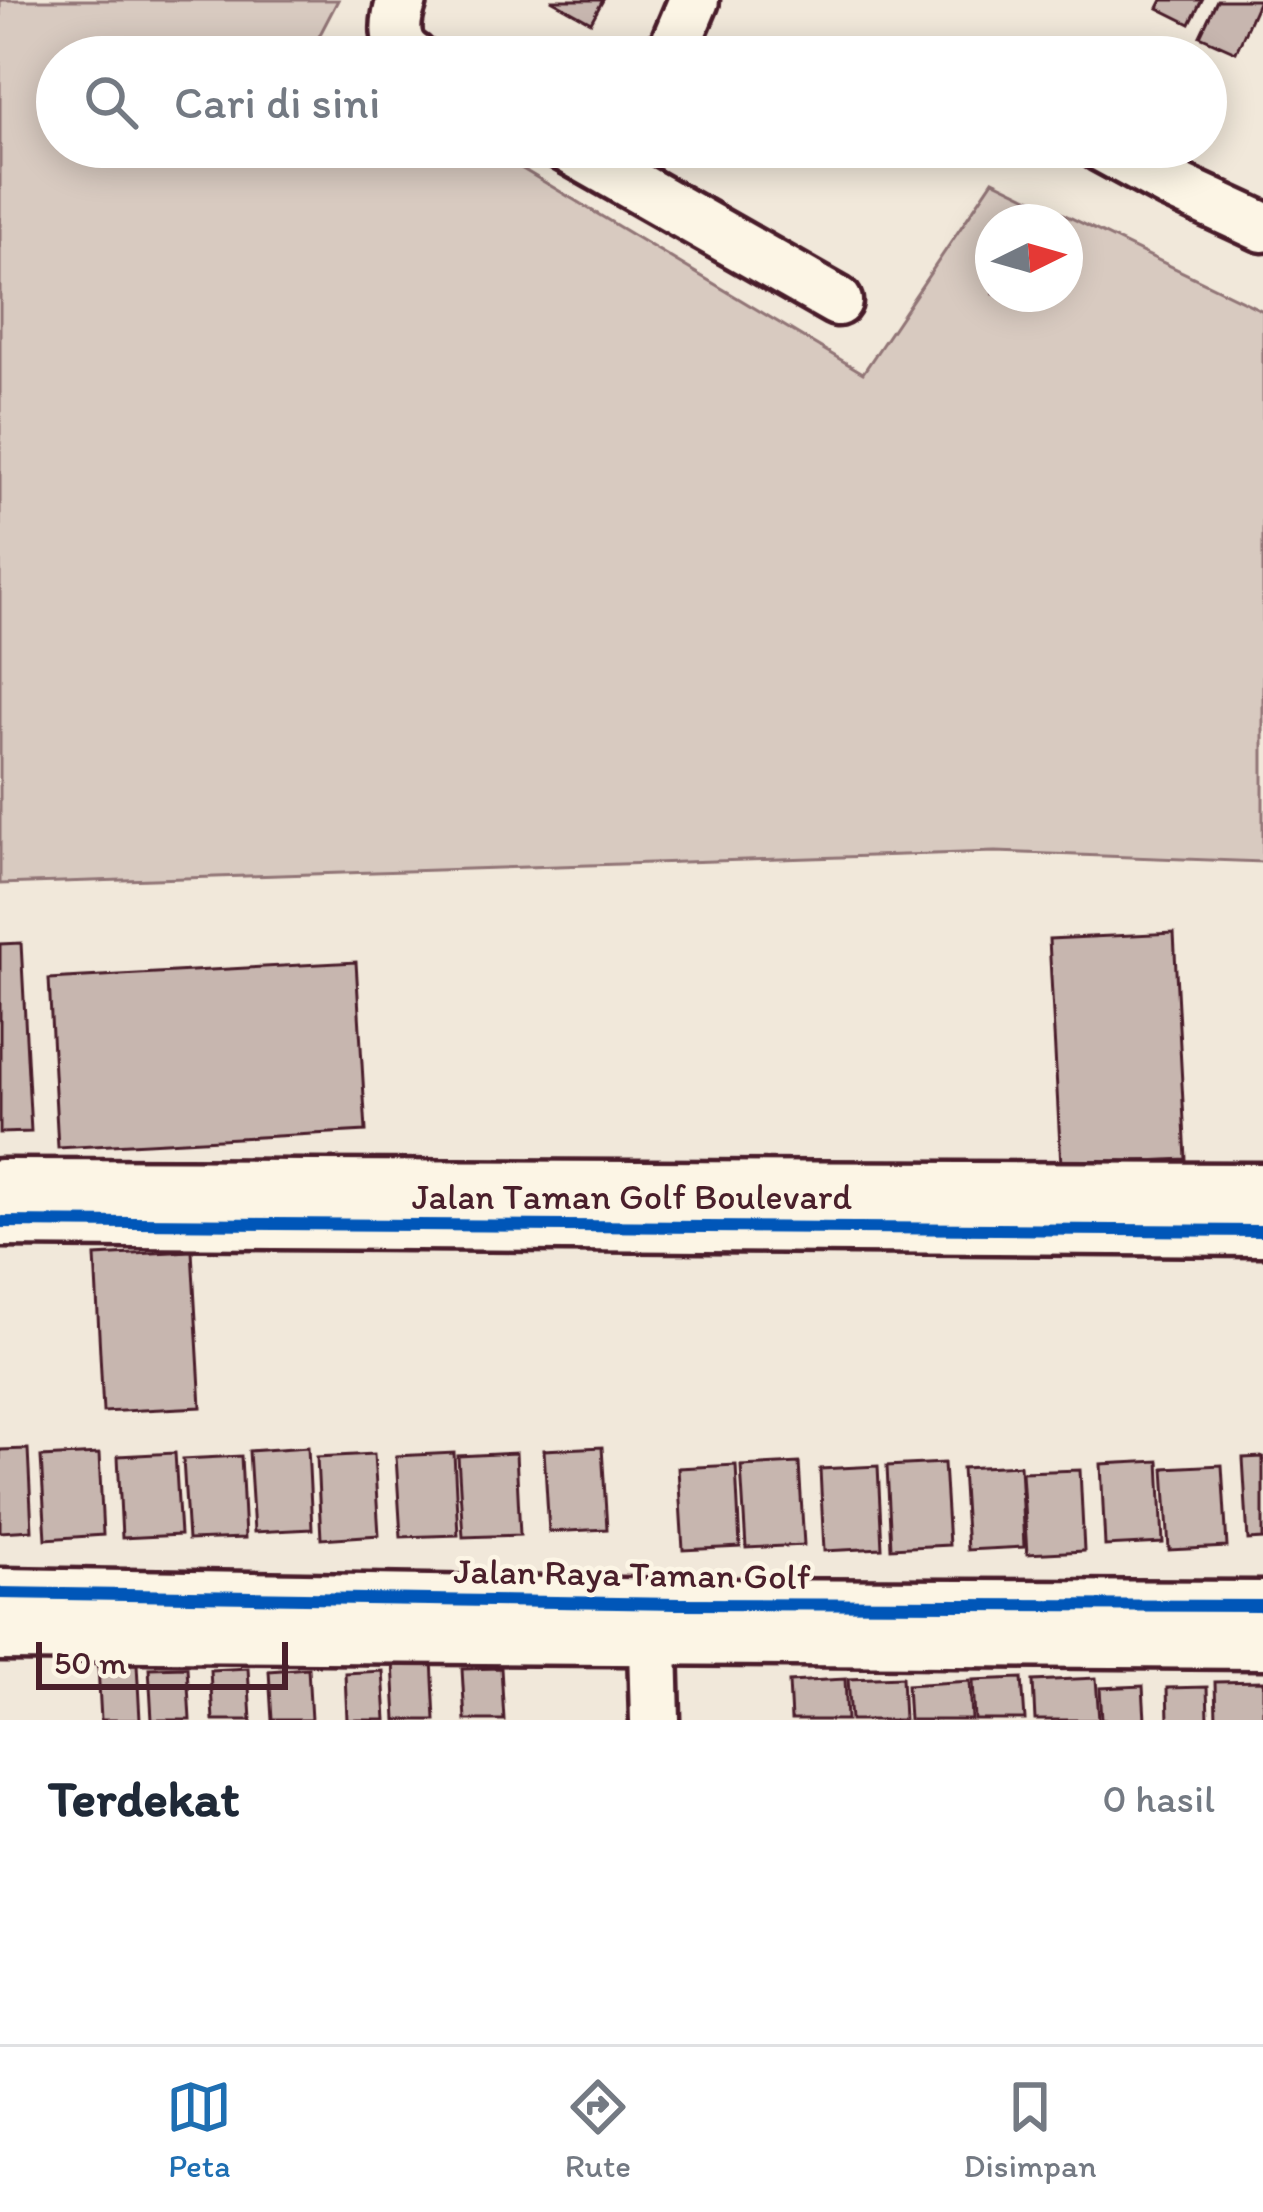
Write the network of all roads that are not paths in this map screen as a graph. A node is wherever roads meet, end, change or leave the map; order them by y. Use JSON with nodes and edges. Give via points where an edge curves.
{"nodes":[{"id":1,"x":402,"y":0,"type":"edge"},
{"id":2,"x":694,"y":0,"type":"edge"},
{"id":3,"x":396,"y":36,"type":"edge"},
{"id":4,"x":679,"y":36,"type":"edge"},
{"id":5,"x":634,"y":168,"type":"edge"},
{"id":6,"x":1141,"y":168,"type":"edge"},
{"id":7,"x":1263,"y":227,"type":"edge"},
{"id":8,"x":837,"y":301,"type":"dead end"},
{"id":9,"x":0,"y":1184,"type":"edge"},
{"id":10,"x":1263,"y":1188,"type":"edge"},
{"id":11,"x":0,"y":1222,"type":"edge"},
{"id":12,"x":1263,"y":1231,"type":"edge"},
{"id":13,"x":0,"y":1593,"type":"edge"},
{"id":14,"x":1263,"y":1606,"type":"edge"},
{"id":15,"x":652,"y":1622,"type":"junction"},
{"id":16,"x":0,"y":1636,"type":"edge"},
{"id":17,"x":1263,"y":1644,"type":"edge"},
{"id":18,"x":655,"y":1720,"type":"edge"}],
"edges":[{"from":1,"to":3,"type":"street"},
{"from":2,"to":4,"type":"street"},
{"from":5,"to":8,"type":"street"},
{"from":6,"to":7,"type":"street"},
{"from":9,"to":10,"type":"street","name":"Jalan Taman Golf Boulevard"},
{"from":11,"to":12,"type":"street","name":"Jalan Taman Golf Boulevard"},
{"from":13,"to":15,"type":"street","name":"Jalan Raya Taman Golf"},
{"from":14,"to":15,"type":"street","name":"Jalan Raya Taman Golf"},
{"from":15,"to":16,"type":"street","name":"Jalan Raya Taman Golf"},
{"from":15,"to":17,"type":"street","name":"Jalan Raya Taman Golf"},
{"from":15,"to":18,"type":"street"}]}
